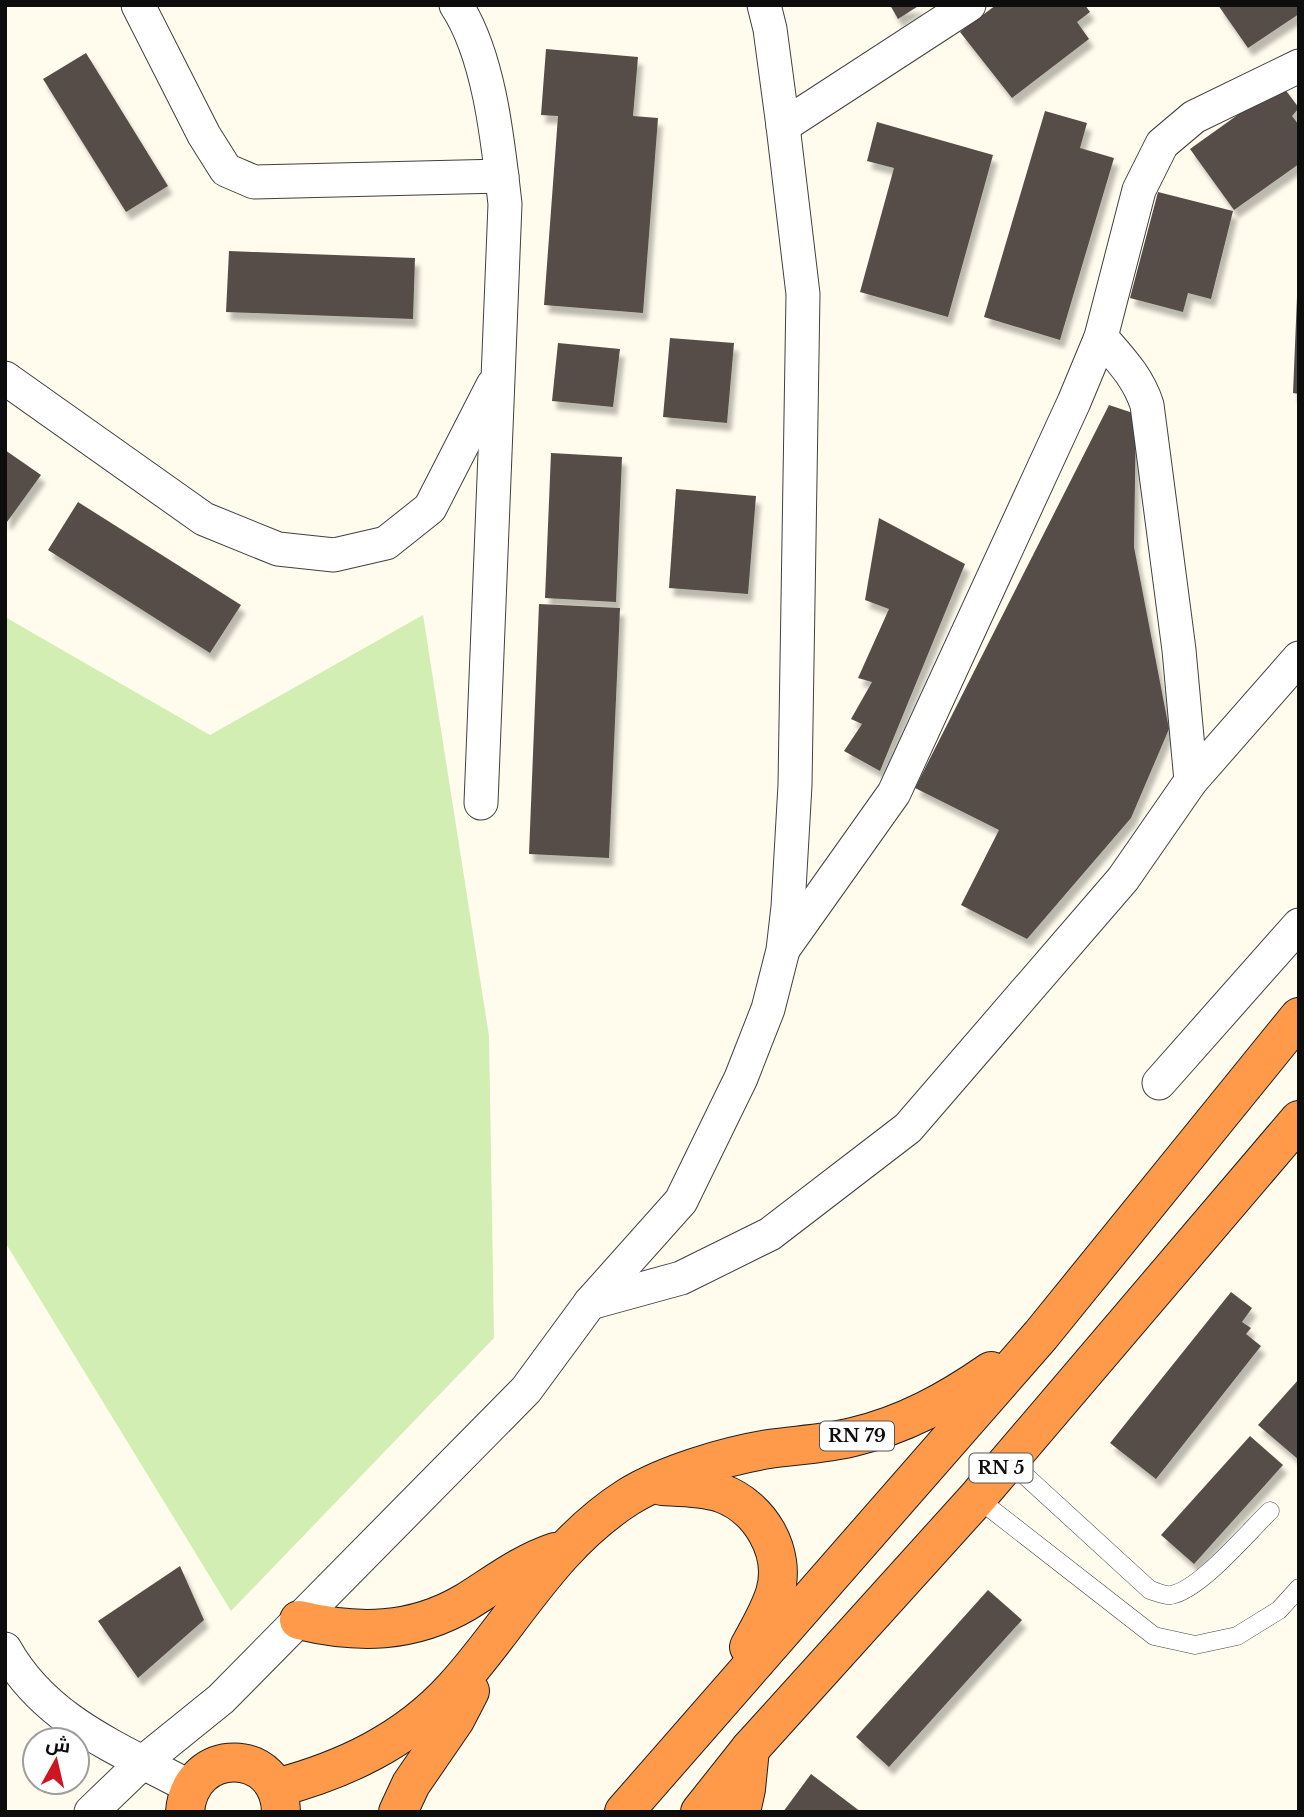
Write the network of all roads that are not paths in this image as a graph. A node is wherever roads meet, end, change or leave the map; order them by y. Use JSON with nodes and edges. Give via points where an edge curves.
{"nodes":[{"id":1,"x":138,"y":5,"type":"edge"},
{"id":2,"x":456,"y":5,"type":"edge"},
{"id":3,"x":764,"y":5,"type":"edge"},
{"id":4,"x":969,"y":5,"type":"edge"},
{"id":5,"x":1299,"y":66,"type":"edge"},
{"id":6,"x":783,"y":126,"type":"junction"},
{"id":7,"x":502,"y":176,"type":"junction"},
{"id":8,"x":1101,"y":337,"type":"junction"},
{"id":9,"x":499,"y":371,"type":"junction"},
{"id":10,"x":5,"y":378,"type":"edge"},
{"id":11,"x":1299,"y":658,"type":"edge"},
{"id":12,"x":1191,"y":781,"type":"junction"},
{"id":13,"x":481,"y":803,"type":"dead end"},
{"id":14,"x":1299,"y":925,"type":"edge"},
{"id":15,"x":783,"y":950,"type":"junction"},
{"id":16,"x":1299,"y":1017,"type":"edge"},
{"id":17,"x":1159,"y":1083,"type":"dead end"},
{"id":18,"x":1299,"y":1121,"type":"edge"},
{"id":19,"x":590,"y":1304,"type":"junction"},
{"id":20,"x":1041,"y":1335,"type":"junction"},
{"id":21,"x":1008,"y":1460,"type":"junction"},
{"id":22,"x":653,"y":1486,"type":"junction"},
{"id":23,"x":977,"y":1498,"type":"junction"},
{"id":24,"x":1270,"y":1511,"type":"dead end"},
{"id":25,"x":567,"y":1548,"type":"junction"},
{"id":26,"x":1299,"y":1588,"type":"edge"},
{"id":27,"x":299,"y":1620,"type":"junction"},
{"id":28,"x":5,"y":1650,"type":"edge"},
{"id":29,"x":480,"y":1655,"type":"junction"},
{"id":30,"x":721,"y":1702,"type":"junction"},
{"id":31,"x":750,"y":1749,"type":"junction"},
{"id":32,"x":143,"y":1762,"type":"junction"},
{"id":33,"x":188,"y":1800,"type":"edge"},
{"id":34,"x":281,"y":1803,"type":"edge"},
{"id":35,"x":91,"y":1812,"type":"edge"},
{"id":36,"x":398,"y":1812,"type":"edge"},
{"id":37,"x":624,"y":1812,"type":"edge"},
{"id":38,"x":700,"y":1812,"type":"edge"},
{"id":39,"x":740,"y":1812,"type":"edge"}],
"edges":[{"from":1,"to":7,"type":"street","via":[[226,170],[254,182]]},
{"from":2,"to":7,"type":"street","via":[[467,21],[482,67]]},
{"from":3,"to":6,"type":"street"},
{"from":4,"to":6,"type":"street"},
{"from":5,"to":8,"type":"street","via":[[1194,117],[1162,144],[1139,190]]},
{"from":6,"to":15,"type":"street","via":[[803,294],[795,785]]},
{"from":7,"to":9,"type":"street"},
{"from":8,"to":12,"type":"street","via":[[1133,374],[1147,405]]},
{"from":8,"to":15,"type":"street","via":[[894,793]]},
{"from":9,"to":10,"type":"street","via":[[430,508],[386,543],[334,555],[278,549],[204,519]]},
{"from":9,"to":13,"type":"street"},
{"from":11,"to":12,"type":"street"},
{"from":12,"to":19,"type":"street","via":[[1123,879],[908,1128],[770,1234],[681,1278]]},
{"from":14,"to":17,"type":"street"},
{"from":15,"to":19,"type":"street","via":[[768,1009],[741,1079],[681,1201]]},
{"from":16,"to":20,"type":"highway","number":"RN 5"},
{"from":18,"to":21,"type":"highway","number":"RN 5"},
{"from":19,"to":27,"type":"street","via":[[526,1390]]},
{"from":20,"to":22,"type":"highway","number":"RN 79","via":[[962,1391],[890,1426],[851,1438],[728,1458]]},
{"from":20,"to":30,"type":"highway","number":"RN 5"},
{"from":21,"to":23,"type":"highway","number":"RN 5"},
{"from":21,"to":24,"type":"lane","via":[[1150,1590],[1168,1596],[1186,1590]]},
{"from":22,"to":25,"type":"highway","number":"RN 79","via":[[606,1513]]},
{"from":22,"to":30,"type":"highway","via":[[720,1493],[742,1504],[760,1521],[772,1542],[778,1566],[775,1591]]},
{"from":23,"to":26,"type":"lane","via":[[1154,1636],[1195,1645],[1237,1636],[1279,1610]]},
{"from":23,"to":31,"type":"highway","number":"RN 5"},
{"from":25,"to":27,"type":"highway","via":[[524,1565],[442,1615],[407,1625],[346,1629]]},
{"from":25,"to":29,"type":"highway","number":"RN 79"},
{"from":27,"to":32,"type":"street","via":[[221,1699]]},
{"from":28,"to":32,"type":"street","via":[[43,1700],[78,1727]]},
{"from":29,"to":34,"type":"highway","via":[[424,1717],[355,1762],[316,1777]]},
{"from":29,"to":36,"type":"highway","via":[[469,1694]]},
{"from":30,"to":37,"type":"highway","number":"RN 5"},
{"from":31,"to":38,"type":"highway","number":"RN 5"},
{"from":31,"to":39,"type":"highway"},
{"from":32,"to":33,"type":"street"},
{"from":32,"to":35,"type":"street"},
{"from":33,"to":34,"type":"highway","via":[[198,1777],[233,1761],[268,1777]]}]}
